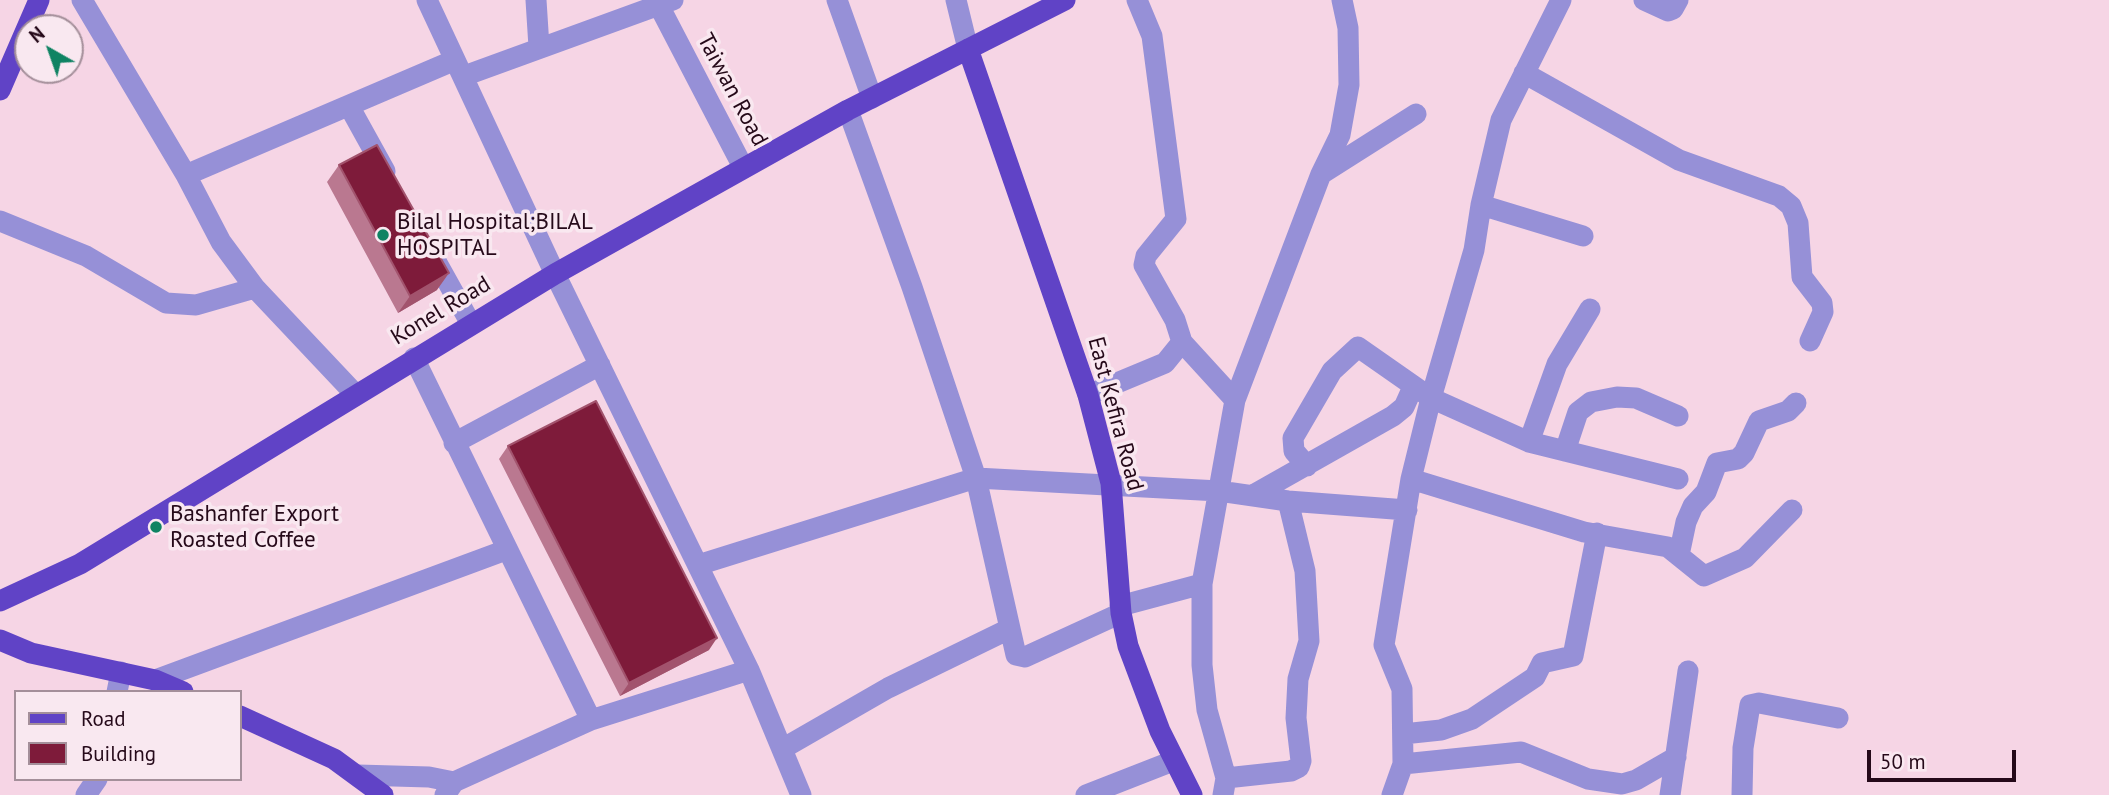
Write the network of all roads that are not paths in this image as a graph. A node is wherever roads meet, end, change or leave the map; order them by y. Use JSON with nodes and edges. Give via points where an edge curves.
{"nodes":[{"id":1,"x":39,"y":0,"type":"edge"},
{"id":2,"x":82,"y":0,"type":"edge"},
{"id":3,"x":427,"y":0,"type":"edge"},
{"id":4,"x":536,"y":0,"type":"edge"},
{"id":5,"x":837,"y":0,"type":"edge"},
{"id":6,"x":956,"y":0,"type":"edge"},
{"id":7,"x":1065,"y":0,"type":"edge"},
{"id":8,"x":1137,"y":0,"type":"edge"},
{"id":9,"x":1342,"y":0,"type":"edge"},
{"id":10,"x":1561,"y":0,"type":"edge"},
{"id":11,"x":1644,"y":0,"type":"edge"},
{"id":12,"x":1678,"y":0,"type":"edge"},
{"id":13,"x":662,"y":2,"type":"edge"},
{"id":14,"x":539,"y":47,"type":"junction"},
{"id":15,"x":968,"y":49,"type":"junction"},
{"id":16,"x":460,"y":69,"type":"junction"},
{"id":17,"x":1524,"y":73,"type":"junction"},
{"id":18,"x":0,"y":90,"type":"edge"},
{"id":19,"x":872,"y":98,"type":"junction"},
{"id":20,"x":349,"y":106,"type":"junction"},
{"id":21,"x":848,"y":110,"type":"junction"},
{"id":22,"x":1416,"y":114,"type":"dead end"},
{"id":23,"x":743,"y":167,"type":"junction"},
{"id":24,"x":1321,"y":174,"type":"junction"},
{"id":25,"x":186,"y":175,"type":"junction"},
{"id":26,"x":396,"y":191,"type":"edge"},
{"id":27,"x":1481,"y":205,"type":"junction"},
{"id":28,"x":0,"y":221,"type":"edge"},
{"id":29,"x":1583,"y":236,"type":"dead end"},
{"id":30,"x":424,"y":239,"type":"edge"},
{"id":31,"x":555,"y":274,"type":"junction"},
{"id":32,"x":255,"y":288,"type":"junction"},
{"id":33,"x":1590,"y":309,"type":"dead end"},
{"id":34,"x":471,"y":324,"type":"junction"},
{"id":35,"x":1810,"y":341,"type":"dead end"},
{"id":36,"x":1182,"y":342,"type":"junction"},
{"id":37,"x":414,"y":358,"type":"junction"},
{"id":38,"x":600,"y":365,"type":"junction"},
{"id":39,"x":1422,"y":393,"type":"junction"},
{"id":40,"x":355,"y":394,"type":"junction"},
{"id":41,"x":1088,"y":395,"type":"junction"},
{"id":42,"x":1235,"y":400,"type":"junction"},
{"id":43,"x":1796,"y":403,"type":"dead end"},
{"id":44,"x":1678,"y":416,"type":"dead end"},
{"id":45,"x":1529,"y":442,"type":"junction"},
{"id":46,"x":454,"y":443,"type":"junction"},
{"id":47,"x":1564,"y":451,"type":"junction"},
{"id":48,"x":1307,"y":466,"type":"junction"},
{"id":49,"x":976,"y":478,"type":"junction"},
{"id":50,"x":1411,"y":479,"type":"junction"},
{"id":51,"x":1678,"y":480,"type":"dead end"},
{"id":52,"x":1111,"y":483,"type":"junction"},
{"id":53,"x":1219,"y":491,"type":"junction"},
{"id":54,"x":1255,"y":494,"type":"junction"},
{"id":55,"x":1288,"y":501,"type":"junction"},
{"id":56,"x":1407,"y":510,"type":"junction"},
{"id":57,"x":1792,"y":510,"type":"dead end"},
{"id":58,"x":1597,"y":533,"type":"junction"},
{"id":59,"x":506,"y":550,"type":"junction"},
{"id":60,"x":1679,"y":555,"type":"junction"},
{"id":61,"x":698,"y":565,"type":"junction"},
{"id":62,"x":1202,"y":583,"type":"junction"},
{"id":63,"x":0,"y":601,"type":"edge"},
{"id":64,"x":1120,"y":610,"type":"junction"},
{"id":65,"x":1009,"y":629,"type":"junction"},
{"id":66,"x":0,"y":640,"type":"edge"},
{"id":67,"x":749,"y":670,"type":"junction"},
{"id":68,"x":1688,"y":671,"type":"dead end"},
{"id":69,"x":155,"y":680,"type":"junction"},
{"id":70,"x":119,"y":682,"type":"edge"},
{"id":71,"x":178,"y":690,"type":"edge"},
{"id":72,"x":242,"y":717,"type":"edge"},
{"id":73,"x":1838,"y":718,"type":"dead end"},
{"id":74,"x":591,"y":720,"type":"junction"},
{"id":75,"x":1402,"y":734,"type":"junction"},
{"id":76,"x":782,"y":748,"type":"junction"},
{"id":77,"x":1676,"y":757,"type":"junction"},
{"id":78,"x":1173,"y":761,"type":"junction"},
{"id":79,"x":1403,"y":765,"type":"junction"},
{"id":80,"x":358,"y":775,"type":"junction"},
{"id":81,"x":1224,"y":786,"type":"edge"},
{"id":82,"x":450,"y":789,"type":"edge"},
{"id":83,"x":383,"y":795,"type":"edge"},
{"id":84,"x":801,"y":795,"type":"edge"},
{"id":85,"x":1086,"y":795,"type":"edge"},
{"id":86,"x":1192,"y":795,"type":"edge"},
{"id":87,"x":1392,"y":795,"type":"edge"},
{"id":88,"x":1670,"y":795,"type":"edge"},
{"id":89,"x":1742,"y":795,"type":"edge"}],
"edges":[{"from":1,"to":18,"type":"main road"},
{"from":2,"to":25,"type":"street"},
{"from":3,"to":16,"type":"street"},
{"from":4,"to":14,"type":"street"},
{"from":5,"to":19,"type":"street"},
{"from":6,"to":15,"type":"street"},
{"from":7,"to":15,"type":"main road","name":"Konel Road"},
{"from":8,"to":36,"type":"street","via":[[1152,36],[1176,219],[1144,265]]},
{"from":9,"to":24,"type":"street","via":[[1348,28],[1349,85],[1340,135]]},
{"from":10,"to":17,"type":"street"},
{"from":11,"to":12,"type":"street","via":[[1668,11]]},
{"from":13,"to":14,"type":"street"},
{"from":13,"to":23,"type":"street","name":"Taiwan Road"},
{"from":14,"to":16,"type":"street"},
{"from":15,"to":19,"type":"main road","name":"Konel Road"},
{"from":15,"to":41,"type":"main road","name":"East Kefira Road"},
{"from":16,"to":20,"type":"street"},
{"from":16,"to":31,"type":"street"},
{"from":17,"to":27,"type":"street","via":[[1501,120]]},
{"from":17,"to":35,"type":"street","via":[[1679,160],[1779,196],[1791,206],[1798,223],[1802,277],[1822,303],[1822,319]]},
{"from":19,"to":21,"type":"main road","name":"Konel Road"},
{"from":20,"to":25,"type":"street"},
{"from":20,"to":26,"type":"street"},
{"from":21,"to":23,"type":"main road","name":"Konel Road"},
{"from":21,"to":49,"type":"street"},
{"from":22,"to":24,"type":"street"},
{"from":23,"to":31,"type":"main road","name":"Konel Road"},
{"from":24,"to":42,"type":"street"},
{"from":25,"to":32,"type":"street","via":[[221,243]]},
{"from":27,"to":29,"type":"street"},
{"from":27,"to":39,"type":"street","via":[[1474,250]]},
{"from":28,"to":32,"type":"street","via":[[86,256],[166,303],[196,305]]},
{"from":30,"to":34,"type":"street"},
{"from":31,"to":34,"type":"main road","name":"Konel Road"},
{"from":31,"to":38,"type":"street"},
{"from":32,"to":40,"type":"street"},
{"from":33,"to":45,"type":"street","via":[[1557,364]]},
{"from":34,"to":37,"type":"main road","name":"Konel Road"},
{"from":36,"to":41,"type":"street","via":[[1165,363]]},
{"from":36,"to":42,"type":"street"},
{"from":37,"to":40,"type":"main road","name":"Konel Road"},
{"from":37,"to":46,"type":"street"},
{"from":38,"to":46,"type":"street"},
{"from":38,"to":61,"type":"street"},
{"from":39,"to":45,"type":"street"},
{"from":39,"to":48,"type":"street","via":[[1393,416]]},
{"from":39,"to":48,"type":"street","via":[[1363,348],[1354,349],[1332,371],[1293,438],[1294,451]]},
{"from":39,"to":50,"type":"street"},
{"from":40,"to":63,"type":"main road","name":"Konel Road","via":[[80,565]]},
{"from":41,"to":52,"type":"main road","name":"East Kefira Road"},
{"from":42,"to":53,"type":"street"},
{"from":43,"to":60,"type":"street","via":[[1788,411],[1759,421],[1738,459],[1717,463],[1706,492],[1686,522]]},
{"from":44,"to":47,"type":"street","via":[[1636,398],[1591,402],[1578,412]]},
{"from":45,"to":47,"type":"street"},
{"from":46,"to":59,"type":"street"},
{"from":47,"to":51,"type":"street"},
{"from":48,"to":54,"type":"street"},
{"from":49,"to":52,"type":"street"},
{"from":49,"to":61,"type":"street"},
{"from":49,"to":65,"type":"street"},
{"from":50,"to":56,"type":"street"},
{"from":50,"to":58,"type":"street"},
{"from":52,"to":53,"type":"street"},
{"from":52,"to":64,"type":"main road","name":"East Kefira Road"},
{"from":53,"to":54,"type":"street"},
{"from":53,"to":62,"type":"street"},
{"from":54,"to":55,"type":"street"},
{"from":55,"to":56,"type":"street"},
{"from":55,"to":81,"type":"street","via":[[1305,571],[1308,629],[1298,679],[1301,761],[1291,771]]},
{"from":56,"to":75,"type":"street","via":[[1384,645],[1402,689]]},
{"from":57,"to":60,"type":"street","via":[[1745,558],[1713,573],[1697,573]]},
{"from":58,"to":60,"type":"street","via":[[1668,547]]},
{"from":58,"to":75,"type":"street","via":[[1573,656],[1542,663],[1535,677],[1472,719],[1441,730]]},
{"from":59,"to":69,"type":"street"},
{"from":59,"to":74,"type":"street"},
{"from":61,"to":67,"type":"street"},
{"from":62,"to":64,"type":"street"},
{"from":62,"to":81,"type":"street","via":[[1202,665]]},
{"from":64,"to":65,"type":"street","via":[[1022,658],[1013,649]]},
{"from":64,"to":78,"type":"main road","name":"East Kefira Road","via":[[1128,646]]},
{"from":65,"to":76,"type":"street","via":[[888,688]]},
{"from":66,"to":70,"type":"main road"},
{"from":67,"to":74,"type":"street"},
{"from":67,"to":76,"type":"street"},
{"from":68,"to":77,"type":"street"},
{"from":69,"to":70,"type":"main road"},
{"from":69,"to":71,"type":"main road"},
{"from":72,"to":80,"type":"main road","via":[[300,741]]},
{"from":73,"to":89,"type":"street","via":[[1750,705]]},
{"from":74,"to":82,"type":"street"},
{"from":75,"to":79,"type":"street"},
{"from":76,"to":84,"type":"street"},
{"from":77,"to":79,"type":"street","via":[[1622,784],[1588,779],[1521,752]]},
{"from":77,"to":88,"type":"street"},
{"from":78,"to":85,"type":"street"},
{"from":78,"to":86,"type":"main road","name":"East Kefira Road"},
{"from":79,"to":87,"type":"street"},
{"from":80,"to":82,"type":"street","via":[[429,777]]},
{"from":80,"to":83,"type":"main road"}]}
